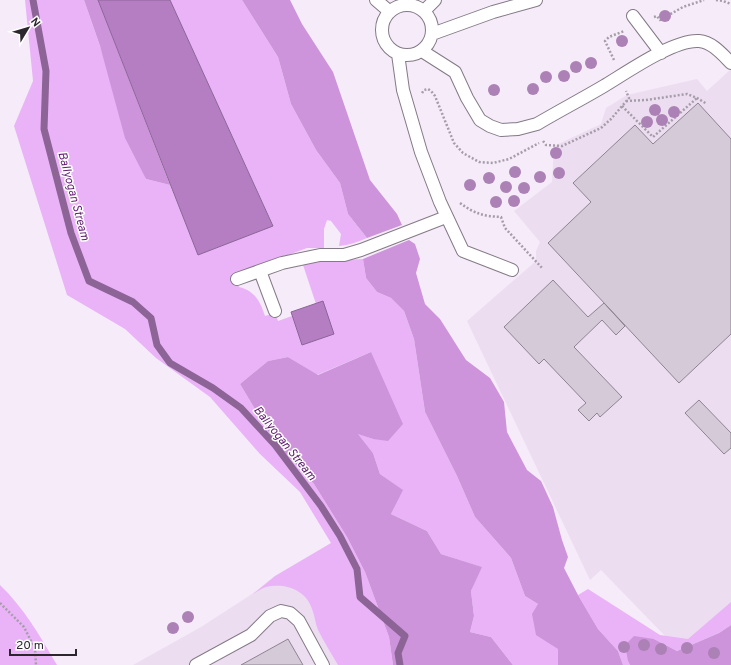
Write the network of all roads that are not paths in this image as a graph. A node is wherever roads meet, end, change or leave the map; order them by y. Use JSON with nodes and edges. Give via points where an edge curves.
{"nodes":[{"id":1,"x":376,"y":0,"type":"edge"},
{"id":2,"x":435,"y":0,"type":"edge"},
{"id":3,"x":536,"y":0,"type":"edge"},
{"id":4,"x":424,"y":11,"type":"junction"},
{"id":5,"x":390,"y":12,"type":"junction"},
{"id":6,"x":633,"y":16,"type":"dead end"},
{"id":7,"x":432,"y":34,"type":"junction"},
{"id":8,"x":422,"y":51,"type":"junction"},
{"id":9,"x":661,"y":53,"type":"junction"},
{"id":10,"x":398,"y":54,"type":"junction"},
{"id":11,"x":731,"y":63,"type":"edge"},
{"id":12,"x":446,"y":217,"type":"junction"},
{"id":13,"x":512,"y":270,"type":"dead end"},
{"id":14,"x":260,"y":271,"type":"junction"},
{"id":15,"x":237,"y":279,"type":"dead end"},
{"id":16,"x":275,"y":311,"type":"dead end"},
{"id":17,"x":196,"y":665,"type":"edge"},
{"id":18,"x":323,"y":665,"type":"edge"}],
"edges":[{"from":1,"to":5,"type":"lane"},
{"from":2,"to":4,"type":"lane"},
{"from":3,"to":7,"type":"lane"},
{"from":4,"to":5,"type":"lane","via":[[418,7],[403,5]]},
{"from":4,"to":7,"type":"lane","via":[[432,26]]},
{"from":5,"to":10,"type":"lane","via":[[382,26],[382,34],[390,49]]},
{"from":6,"to":9,"type":"lane"},
{"from":7,"to":8,"type":"lane"},
{"from":8,"to":9,"type":"lane","via":[[455,72],[480,120],[501,130],[537,124]]},
{"from":8,"to":10,"type":"lane","via":[[414,55]]},
{"from":9,"to":11,"type":"lane","via":[[689,41],[700,41],[714,46]]},
{"from":10,"to":12,"type":"lane","via":[[404,90],[421,152]]},
{"from":12,"to":13,"type":"lane","via":[[463,251]]},
{"from":12,"to":14,"type":"lane","via":[[344,255],[320,255],[282,263]]},
{"from":14,"to":15,"type":"lane"},
{"from":14,"to":16,"type":"lane"},
{"from":17,"to":18,"type":"lane","via":[[251,635],[270,616],[280,611],[290,613],[299,621]]}]}
